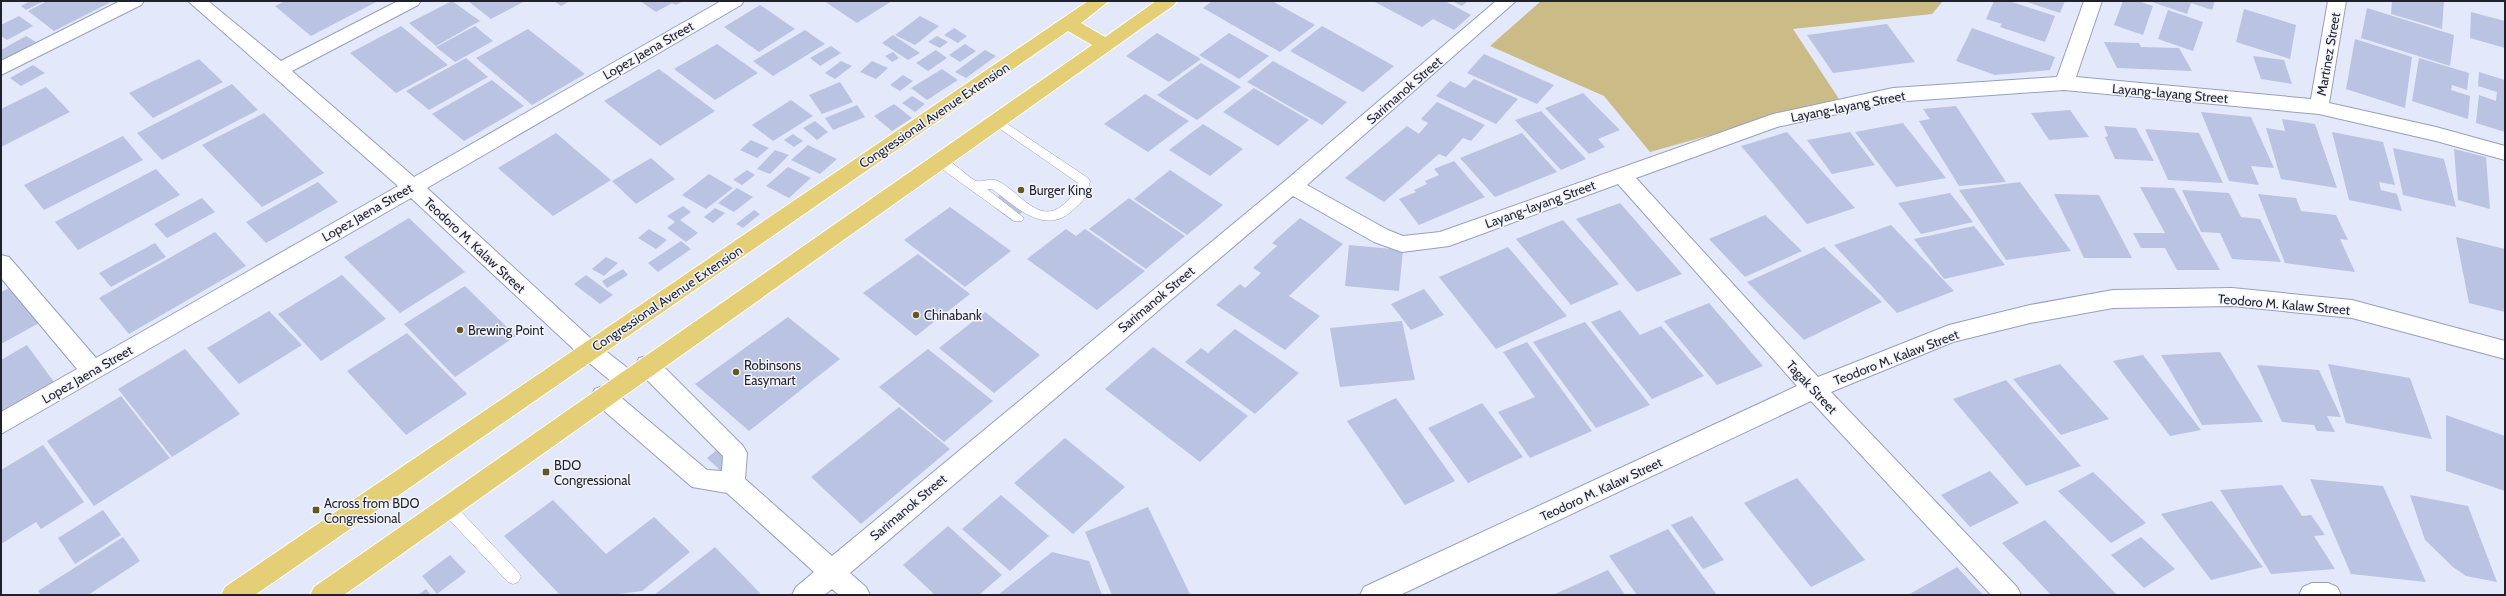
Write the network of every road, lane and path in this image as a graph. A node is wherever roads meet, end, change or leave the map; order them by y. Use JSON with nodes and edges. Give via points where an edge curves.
{"nodes":[{"id":1,"x":135,"y":1,"type":"edge"},
{"id":2,"x":197,"y":1,"type":"edge"},
{"id":3,"x":412,"y":1,"type":"edge"},
{"id":4,"x":734,"y":1,"type":"edge"},
{"id":5,"x":1100,"y":1,"type":"edge"},
{"id":6,"x":1168,"y":1,"type":"edge"},
{"id":7,"x":1506,"y":1,"type":"edge"},
{"id":8,"x":2094,"y":1,"type":"edge"},
{"id":9,"x":2337,"y":1,"type":"edge"},
{"id":10,"x":1068,"y":23,"type":"junction"},
{"id":11,"x":1105,"y":45,"type":"junction"},
{"id":12,"x":1,"y":69,"type":"edge"},
{"id":13,"x":279,"y":70,"type":"junction"},
{"id":14,"x":2064,"y":83,"type":"junction"},
{"id":15,"x":2319,"y":107,"type":"junction"},
{"id":16,"x":997,"y":121,"type":"junction"},
{"id":17,"x":2505,"y":153,"type":"edge"},
{"id":18,"x":939,"y":161,"type":"junction"},
{"id":19,"x":1621,"y":174,"type":"junction"},
{"id":20,"x":411,"y":186,"type":"junction"},
{"id":21,"x":974,"y":186,"type":"junction"},
{"id":22,"x":1292,"y":186,"type":"junction"},
{"id":23,"x":1018,"y":218,"type":"dead end"},
{"id":24,"x":1,"y":263,"type":"edge"},
{"id":25,"x":2505,"y":350,"type":"edge"},
{"id":26,"x":590,"y":351,"type":"junction"},
{"id":27,"x":647,"y":365,"type":"junction"},
{"id":28,"x":93,"y":371,"type":"junction"},
{"id":29,"x":626,"y":380,"type":"junction"},
{"id":30,"x":1814,"y":389,"type":"junction"},
{"id":31,"x":603,"y":396,"type":"junction"},
{"id":32,"x":1,"y":424,"type":"edge"},
{"id":33,"x":733,"y":483,"type":"junction"},
{"id":34,"x":448,"y":507,"type":"junction"},
{"id":35,"x":831,"y":572,"type":"junction"},
{"id":36,"x":513,"y":577,"type":"dead end"},
{"id":37,"x":234,"y":595,"type":"edge"},
{"id":38,"x":323,"y":595,"type":"edge"},
{"id":39,"x":804,"y":595,"type":"edge"},
{"id":40,"x":857,"y":595,"type":"edge"},
{"id":41,"x":1373,"y":595,"type":"edge"},
{"id":42,"x":2008,"y":595,"type":"edge"},
{"id":43,"x":2312,"y":595,"type":"edge"},
{"id":44,"x":2328,"y":595,"type":"edge"}],
"edges":[{"from":1,"to":12,"type":"street"},
{"from":2,"to":13,"type":"street","name":"Teodoro M. Kalaw Street"},
{"from":3,"to":13,"type":"street"},
{"from":4,"to":20,"type":"street","name":"Lopez Jaena Street"},
{"from":5,"to":10,"type":"main road","name":"Congressional Avenue Extension"},
{"from":6,"to":11,"type":"main road"},
{"from":7,"to":22,"type":"street","name":"Sarimanok Street"},
{"from":8,"to":14,"type":"street"},
{"from":9,"to":15,"type":"street","name":"Martinez Street"},
{"from":10,"to":11,"type":"main road"},
{"from":10,"to":26,"type":"main road","name":"Congressional Avenue Extension"},
{"from":11,"to":16,"type":"main road"},
{"from":13,"to":20,"type":"street","name":"Teodoro M. Kalaw Street"},
{"from":14,"to":15,"type":"street","name":"Layang-layang Street"},
{"from":14,"to":19,"type":"street","name":"Layang-layang Street","via":[[1893,95],[1773,121]]},
{"from":15,"to":17,"type":"street","name":"Layang-layang Street"},
{"from":16,"to":18,"type":"main road"},
{"from":16,"to":21,"type":"lane","via":[[1084,181],[1083,191],[1081,196],[1055,217],[1048,218],[1038,216],[994,184]]},
{"from":18,"to":21,"type":"lane"},
{"from":18,"to":27,"type":"main road"},
{"from":19,"to":22,"type":"street","name":"Layang-layang Street","via":[[1441,240],[1402,244],[1381,236]]},
{"from":19,"to":30,"type":"street","name":"Tagak Street"},
{"from":20,"to":26,"type":"street","name":"Teodoro M. Kalaw Street"},
{"from":20,"to":28,"type":"street","name":"Lopez Jaena Street"},
{"from":21,"to":23,"type":"lane"},
{"from":22,"to":35,"type":"street","name":"Sarimanok Street"},
{"from":24,"to":28,"type":"street"},
{"from":25,"to":30,"type":"street","name":"Teodoro M. Kalaw Street","via":[[2352,309],[2232,296],[2113,299],[2030,314],[1949,334]]},
{"from":26,"to":29,"type":"street","name":"Teodoro M. Kalaw Street"},
{"from":26,"to":37,"type":"main road","name":"Congressional Avenue Extension"},
{"from":27,"to":29,"type":"main road"},
{"from":27,"to":33,"type":"street","via":[[735,452]]},
{"from":28,"to":32,"type":"street","name":"Lopez Jaena Street"},
{"from":29,"to":31,"type":"main road"},
{"from":30,"to":41,"type":"street","name":"Teodoro M. Kalaw Street"},
{"from":30,"to":42,"type":"street","name":"Tagak Street"},
{"from":31,"to":33,"type":"street","via":[[701,480]]},
{"from":31,"to":34,"type":"main road"},
{"from":33,"to":35,"type":"street"},
{"from":34,"to":36,"type":"lane"},
{"from":34,"to":38,"type":"main road"},
{"from":35,"to":39,"type":"street","name":"Sarimanok Street"},
{"from":35,"to":40,"type":"street"},
{"from":43,"to":44,"type":"street"}]}
